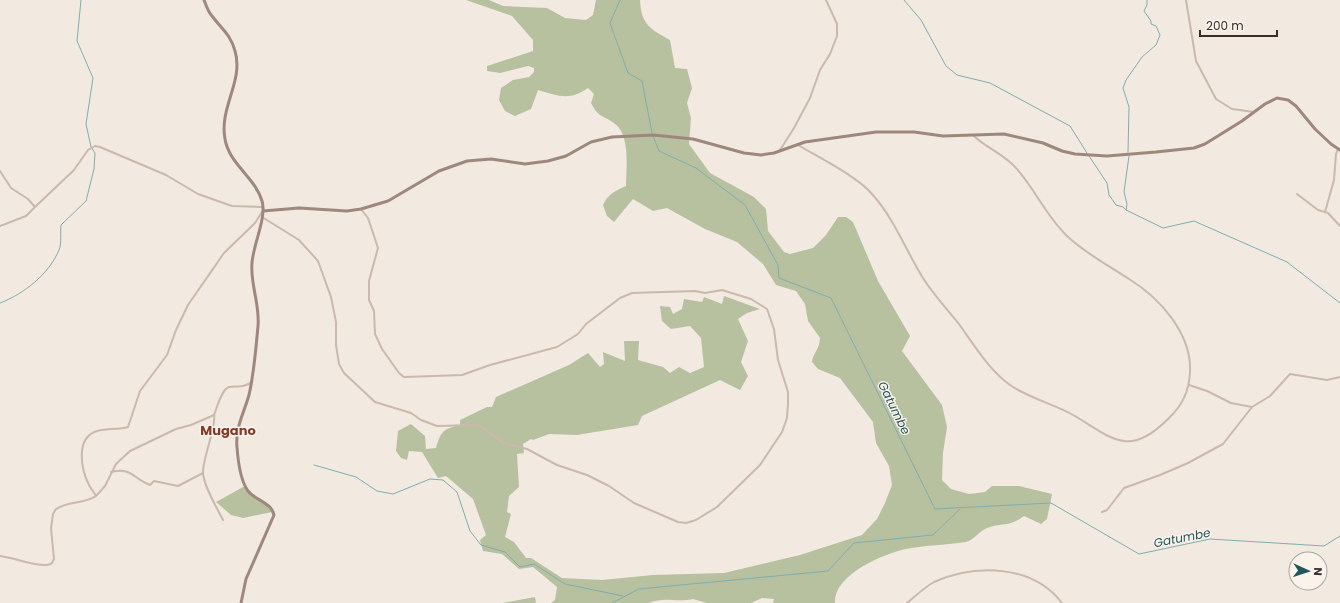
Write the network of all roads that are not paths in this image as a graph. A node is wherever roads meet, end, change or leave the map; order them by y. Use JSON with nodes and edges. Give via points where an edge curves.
{"nodes":[{"id":1,"x":204,"y":0,"type":"edge"},
{"id":2,"x":826,"y":0,"type":"edge"},
{"id":3,"x":1186,"y":0,"type":"edge"},
{"id":4,"x":1254,"y":112,"type":"junction"},
{"id":5,"x":974,"y":136,"type":"junction"},
{"id":6,"x":797,"y":144,"type":"junction"},
{"id":7,"x":779,"y":150,"type":"junction"},
{"id":8,"x":1339,"y":150,"type":"edge"},
{"id":9,"x":0,"y":171,"type":"edge"},
{"id":10,"x":1297,"y":194,"type":"dead end"},
{"id":11,"x":35,"y":207,"type":"junction"},
{"id":12,"x":263,"y":209,"type":"junction"},
{"id":13,"x":361,"y":209,"type":"junction"},
{"id":14,"x":1324,"y":212,"type":"junction"},
{"id":15,"x":262,"y":217,"type":"junction"},
{"id":16,"x":0,"y":226,"type":"edge"},
{"id":17,"x":1340,"y":226,"type":"edge"},
{"id":18,"x":1340,"y":377,"type":"edge"},
{"id":19,"x":251,"y":383,"type":"junction"},
{"id":20,"x":1189,"y":385,"type":"junction"},
{"id":21,"x":1252,"y":407,"type":"junction"},
{"id":22,"x":214,"y":415,"type":"junction"},
{"id":23,"x":111,"y":472,"type":"junction"},
{"id":24,"x":203,"y":474,"type":"junction"},
{"id":25,"x":95,"y":497,"type":"junction"},
{"id":26,"x":1102,"y":512,"type":"dead end"},
{"id":27,"x":223,"y":520,"type":"dead end"},
{"id":28,"x":0,"y":556,"type":"edge"},
{"id":29,"x":241,"y":603,"type":"edge"},
{"id":30,"x":908,"y":603,"type":"edge"},
{"id":31,"x":1062,"y":603,"type":"edge"}],
"edges":[{"from":1,"to":12,"type":"main road","via":[[212,16],[228,34],[237,59],[237,74],[224,117],[227,148],[233,159],[252,180],[262,200]]},
{"from":2,"to":7,"type":"street","via":[[837,24],[837,36],[820,70],[810,98]]},
{"from":3,"to":4,"type":"street","via":[[1196,61],[1216,99],[1232,109]]},
{"from":4,"to":5,"type":"main road","via":[[1205,144],[1194,148],[1156,152],[1085,155],[1068,153],[1043,143],[1010,135]]},
{"from":4,"to":8,"type":"main road","via":[[1276,98],[1288,100]]},
{"from":5,"to":6,"type":"main road","via":[[884,131]]},
{"from":5,"to":20,"type":"street","via":[[1015,166],[1053,222],[1083,251],[1138,285],[1159,304],[1176,325],[1188,346]]},
{"from":6,"to":7,"type":"main road"},
{"from":6,"to":20,"type":"street","via":[[852,177],[874,196],[924,279],[974,346],[1010,386],[1069,412],[1102,432],[1128,443],[1142,439],[1158,429],[1182,404]]},
{"from":7,"to":13,"type":"main road","via":[[754,155],[693,139],[653,135],[607,138],[591,142],[561,158],[548,161],[525,164],[491,158],[439,170],[393,199]]},
{"from":8,"to":14,"type":"street","via":[[1336,154],[1334,180]]},
{"from":9,"to":11,"type":"street","via":[[11,188]]},
{"from":10,"to":14,"type":"street"},
{"from":11,"to":12,"type":"street","via":[[74,170],[91,148],[100,147],[166,175],[198,194],[225,204]]},
{"from":11,"to":16,"type":"street","via":[[26,216]]},
{"from":12,"to":13,"type":"main road"},
{"from":12,"to":15,"type":"main road"},
{"from":12,"to":25,"type":"street","via":[[255,223],[224,253],[188,305],[167,355],[140,391],[128,427],[99,430],[85,441],[82,459]]},
{"from":13,"to":15,"type":"street","via":[[368,218],[378,248],[369,282],[369,300],[374,310],[375,334],[382,349],[404,377],[462,376],[490,365],[557,347],[578,334],[586,324],[620,298],[632,293],[722,290],[751,299],[767,309],[770,316],[778,360],[788,392],[787,418],[782,432],[760,465],[726,500],[708,514],[681,523],[634,503],[587,475],[557,465],[527,449],[502,442],[479,425],[438,426],[378,403],[341,368],[337,354],[336,322],[331,297],[318,261],[299,240]]},
{"from":14,"to":17,"type":"street","via":[[1328,212]]},
{"from":15,"to":19,"type":"main road","via":[[252,264],[259,319]]},
{"from":18,"to":21,"type":"street","via":[[1327,380],[1290,374],[1270,396]]},
{"from":19,"to":22,"type":"street","via":[[242,388],[230,387],[224,390]]},
{"from":19,"to":29,"type":"main road","via":[[249,396],[238,424],[237,449],[244,485],[253,496],[271,508],[274,515],[246,579]]},
{"from":20,"to":21,"type":"street","via":[[1231,403]]},
{"from":21,"to":26,"type":"street","via":[[1223,444],[1188,463],[1124,488],[1108,510]]},
{"from":22,"to":23,"type":"street","via":[[176,429],[130,451]]},
{"from":22,"to":24,"type":"street","via":[[216,420],[208,444]]},
{"from":23,"to":24,"type":"street","via":[[129,471],[150,485],[154,481],[178,486]]},
{"from":23,"to":25,"type":"street","via":[[100,494]]},
{"from":24,"to":27,"type":"street"},
{"from":25,"to":28,"type":"street","via":[[68,503],[56,509],[51,528],[54,559],[50,565]]},
{"from":30,"to":31,"type":"street","via":[[933,583],[961,574],[993,570],[1016,573],[1029,578],[1046,587]]}]}
